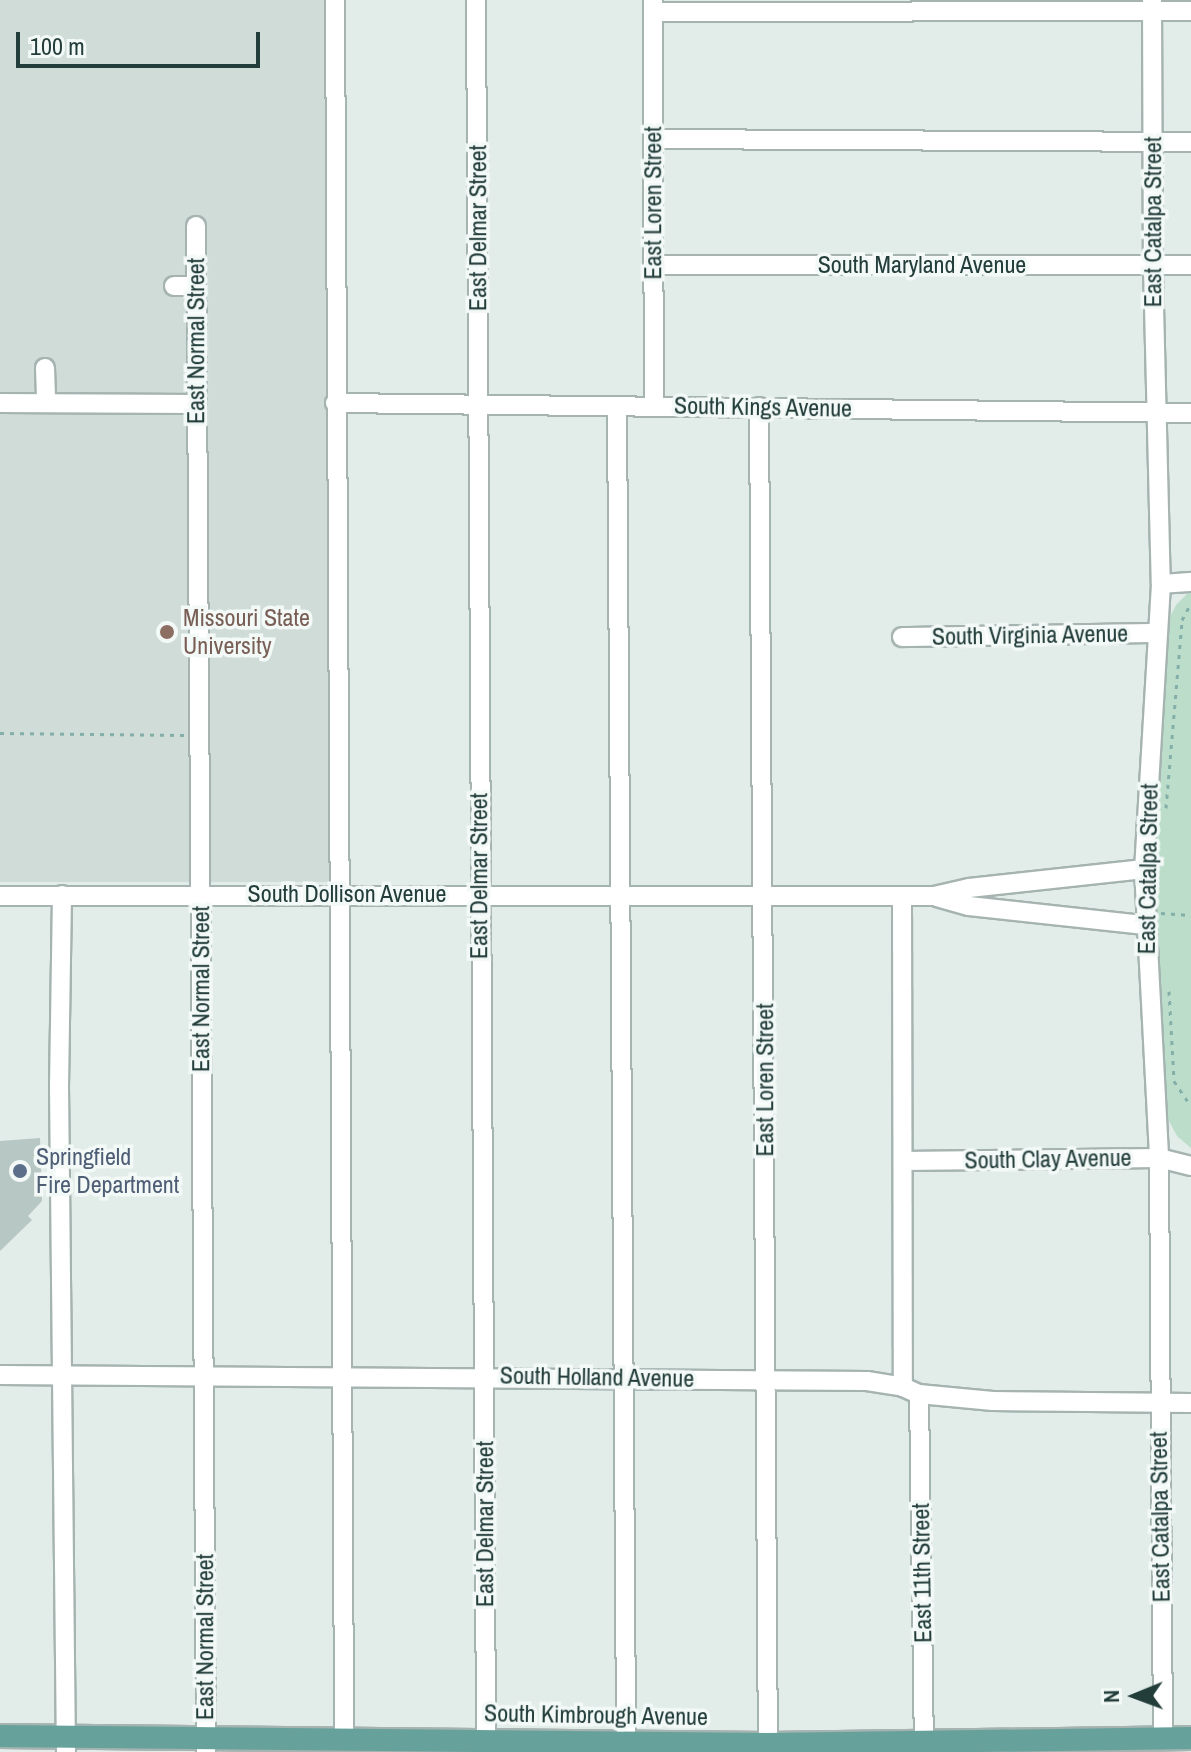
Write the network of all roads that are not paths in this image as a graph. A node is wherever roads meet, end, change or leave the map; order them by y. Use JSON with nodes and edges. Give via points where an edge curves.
{"nodes":[{"id":1,"x":335,"y":0,"type":"edge"},
{"id":2,"x":476,"y":0,"type":"edge"},
{"id":3,"x":1152,"y":5,"type":"edge"},
{"id":4,"x":653,"y":6,"type":"edge"},
{"id":5,"x":1191,"y":11,"type":"edge"},
{"id":6,"x":653,"y":139,"type":"junction"},
{"id":7,"x":1153,"y":142,"type":"junction"},
{"id":8,"x":1191,"y":142,"type":"edge"},
{"id":9,"x":196,"y":226,"type":"dead end"},
{"id":10,"x":654,"y":265,"type":"junction"},
{"id":11,"x":1153,"y":265,"type":"junction"},
{"id":12,"x":1191,"y":265,"type":"edge"},
{"id":13,"x":174,"y":286,"type":"dead end"},
{"id":14,"x":196,"y":286,"type":"junction"},
{"id":15,"x":45,"y":368,"type":"dead end"},
{"id":16,"x":0,"y":403,"type":"edge"},
{"id":17,"x":46,"y":403,"type":"junction"},
{"id":18,"x":335,"y":403,"type":"junction"},
{"id":19,"x":196,"y":404,"type":"junction"},
{"id":20,"x":479,"y":405,"type":"junction"},
{"id":21,"x":617,"y":406,"type":"junction"},
{"id":22,"x":654,"y":406,"type":"junction"},
{"id":23,"x":759,"y":407,"type":"junction"},
{"id":24,"x":1156,"y":413,"type":"junction"},
{"id":25,"x":1191,"y":413,"type":"edge"},
{"id":26,"x":1191,"y":582,"type":"edge"},
{"id":27,"x":1161,"y":584,"type":"junction"},
{"id":28,"x":1157,"y":633,"type":"junction"},
{"id":29,"x":902,"y":637,"type":"dead end"},
{"id":30,"x":1144,"y":869,"type":"junction"},
{"id":31,"x":200,"y":894,"type":"junction"},
{"id":32,"x":340,"y":894,"type":"junction"},
{"id":33,"x":478,"y":894,"type":"junction"},
{"id":34,"x":62,"y":895,"type":"junction"},
{"id":35,"x":620,"y":895,"type":"junction"},
{"id":36,"x":0,"y":896,"type":"edge"},
{"id":37,"x":902,"y":896,"type":"junction"},
{"id":38,"x":934,"y":896,"type":"junction"},
{"id":39,"x":765,"y":897,"type":"junction"},
{"id":40,"x":1153,"y":925,"type":"junction"},
{"id":41,"x":1159,"y":1158,"type":"junction"},
{"id":42,"x":904,"y":1161,"type":"junction"},
{"id":43,"x":1191,"y":1166,"type":"edge"},
{"id":44,"x":0,"y":1375,"type":"edge"},
{"id":45,"x":62,"y":1375,"type":"junction"},
{"id":46,"x":204,"y":1375,"type":"junction"},
{"id":47,"x":342,"y":1376,"type":"junction"},
{"id":48,"x":483,"y":1376,"type":"junction"},
{"id":49,"x":625,"y":1378,"type":"junction"},
{"id":50,"x":765,"y":1379,"type":"junction"},
{"id":51,"x":911,"y":1391,"type":"junction"},
{"id":52,"x":1159,"y":1402,"type":"junction"},
{"id":53,"x":1191,"y":1403,"type":"edge"},
{"id":54,"x":0,"y":1736,"type":"edge"},
{"id":55,"x":344,"y":1738,"type":"junction"},
{"id":56,"x":1191,"y":1738,"type":"edge"},
{"id":57,"x":1163,"y":1739,"type":"junction"},
{"id":58,"x":626,"y":1741,"type":"junction"},
{"id":59,"x":66,"y":1744,"type":"edge"},
{"id":60,"x":206,"y":1744,"type":"edge"},
{"id":61,"x":486,"y":1745,"type":"edge"},
{"id":62,"x":768,"y":1748,"type":"edge"},
{"id":63,"x":924,"y":1748,"type":"edge"}],
"edges":[{"from":1,"to":18,"type":"street"},
{"from":2,"to":20,"type":"street","name":"East Delmar Street"},
{"from":3,"to":4,"type":"street"},
{"from":3,"to":5,"type":"street"},
{"from":3,"to":7,"type":"street","name":"East Catalpa Street"},
{"from":4,"to":6,"type":"street","name":"East Loren Street"},
{"from":6,"to":7,"type":"street"},
{"from":6,"to":10,"type":"street","name":"East Loren Street"},
{"from":7,"to":8,"type":"street"},
{"from":7,"to":11,"type":"street","name":"East Catalpa Street"},
{"from":9,"to":14,"type":"street","name":"East Normal Street"},
{"from":10,"to":11,"type":"street","name":"South Maryland Avenue"},
{"from":10,"to":22,"type":"street","name":"East Loren Street"},
{"from":11,"to":12,"type":"street","name":"South Maryland Avenue"},
{"from":11,"to":24,"type":"street","name":"East Catalpa Street"},
{"from":13,"to":14,"type":"street"},
{"from":14,"to":19,"type":"street","name":"East Normal Street"},
{"from":15,"to":17,"type":"street"},
{"from":16,"to":17,"type":"street"},
{"from":17,"to":19,"type":"street"},
{"from":18,"to":20,"type":"street","name":"South Kings Avenue"},
{"from":18,"to":32,"type":"street"},
{"from":19,"to":31,"type":"street","name":"East Normal Street"},
{"from":20,"to":21,"type":"street","name":"South Kings Avenue"},
{"from":20,"to":33,"type":"street","name":"East Delmar Street"},
{"from":21,"to":22,"type":"street","name":"South Kings Avenue"},
{"from":21,"to":35,"type":"street"},
{"from":22,"to":23,"type":"street","name":"South Kings Avenue"},
{"from":23,"to":24,"type":"street","name":"South Kings Avenue"},
{"from":23,"to":39,"type":"street","name":"East Loren Street"},
{"from":24,"to":25,"type":"street","name":"South Kings Avenue"},
{"from":24,"to":27,"type":"street","name":"East Catalpa Street"},
{"from":26,"to":27,"type":"street"},
{"from":27,"to":28,"type":"street","name":"East Catalpa Street"},
{"from":28,"to":29,"type":"street","name":"South Virginia Avenue"},
{"from":28,"to":30,"type":"street","name":"East Catalpa Street"},
{"from":30,"to":38,"type":"street","name":"South Dollison Avenue"},
{"from":30,"to":40,"type":"street","name":"East Catalpa Street"},
{"from":31,"to":32,"type":"street","name":"South Dollison Avenue"},
{"from":31,"to":34,"type":"street","name":"South Dollison Avenue"},
{"from":31,"to":46,"type":"street","name":"East Normal Street"},
{"from":32,"to":33,"type":"street","name":"South Dollison Avenue"},
{"from":32,"to":47,"type":"street"},
{"from":33,"to":35,"type":"street","name":"South Dollison Avenue"},
{"from":33,"to":48,"type":"street","name":"East Delmar Street"},
{"from":34,"to":36,"type":"street","name":"South Dollison Avenue"},
{"from":34,"to":45,"type":"street"},
{"from":35,"to":39,"type":"street","name":"South Dollison Avenue"},
{"from":35,"to":49,"type":"street"},
{"from":37,"to":38,"type":"street","name":"South Dollison Avenue"},
{"from":37,"to":39,"type":"street","name":"South Dollison Avenue"},
{"from":37,"to":42,"type":"street","name":"East 11th Street"},
{"from":38,"to":40,"type":"street","name":"South Dollison Avenue","via":[[969,906]]},
{"from":39,"to":50,"type":"street","name":"East Loren Street"},
{"from":40,"to":41,"type":"street","name":"East Catalpa Street"},
{"from":41,"to":42,"type":"street","name":"South Clay Avenue"},
{"from":41,"to":43,"type":"street","name":"South Clay Avenue"},
{"from":41,"to":52,"type":"street","name":"East Catalpa Street"},
{"from":42,"to":51,"type":"street","name":"East 11th Street"},
{"from":44,"to":45,"type":"street","name":"South Holland Avenue"},
{"from":45,"to":46,"type":"street","name":"South Holland Avenue"},
{"from":45,"to":59,"type":"street"},
{"from":46,"to":47,"type":"street","name":"South Holland Avenue"},
{"from":46,"to":60,"type":"street","name":"East Normal Street"},
{"from":47,"to":48,"type":"street","name":"South Holland Avenue"},
{"from":47,"to":55,"type":"street"},
{"from":48,"to":49,"type":"street","name":"South Holland Avenue"},
{"from":48,"to":61,"type":"street","name":"East Delmar Street"},
{"from":49,"to":50,"type":"street","name":"South Holland Avenue"},
{"from":49,"to":58,"type":"street"},
{"from":50,"to":51,"type":"street","name":"South Holland Avenue","via":[[867,1381]]},
{"from":50,"to":62,"type":"street","name":"East Loren Street"},
{"from":51,"to":52,"type":"street","name":"South Holland Avenue","via":[[993,1401]]},
{"from":51,"to":63,"type":"street","name":"East 11th Street"},
{"from":52,"to":53,"type":"street","name":"South Holland Avenue"},
{"from":52,"to":57,"type":"street","name":"East Catalpa Street"},
{"from":54,"to":59,"type":"main road","name":"South Kimbrough Avenue"},
{"from":55,"to":60,"type":"main road","name":"South Kimbrough Avenue"},
{"from":55,"to":61,"type":"main road","name":"South Kimbrough Avenue"},
{"from":56,"to":57,"type":"main road","name":"South Kimbrough Avenue"},
{"from":57,"to":63,"type":"main road","name":"South Kimbrough Avenue"},
{"from":58,"to":61,"type":"main road","name":"South Kimbrough Avenue"},
{"from":58,"to":62,"type":"main road","name":"South Kimbrough Avenue"},
{"from":59,"to":60,"type":"main road","name":"South Kimbrough Avenue"},
{"from":62,"to":63,"type":"main road","name":"South Kimbrough Avenue"}]}
